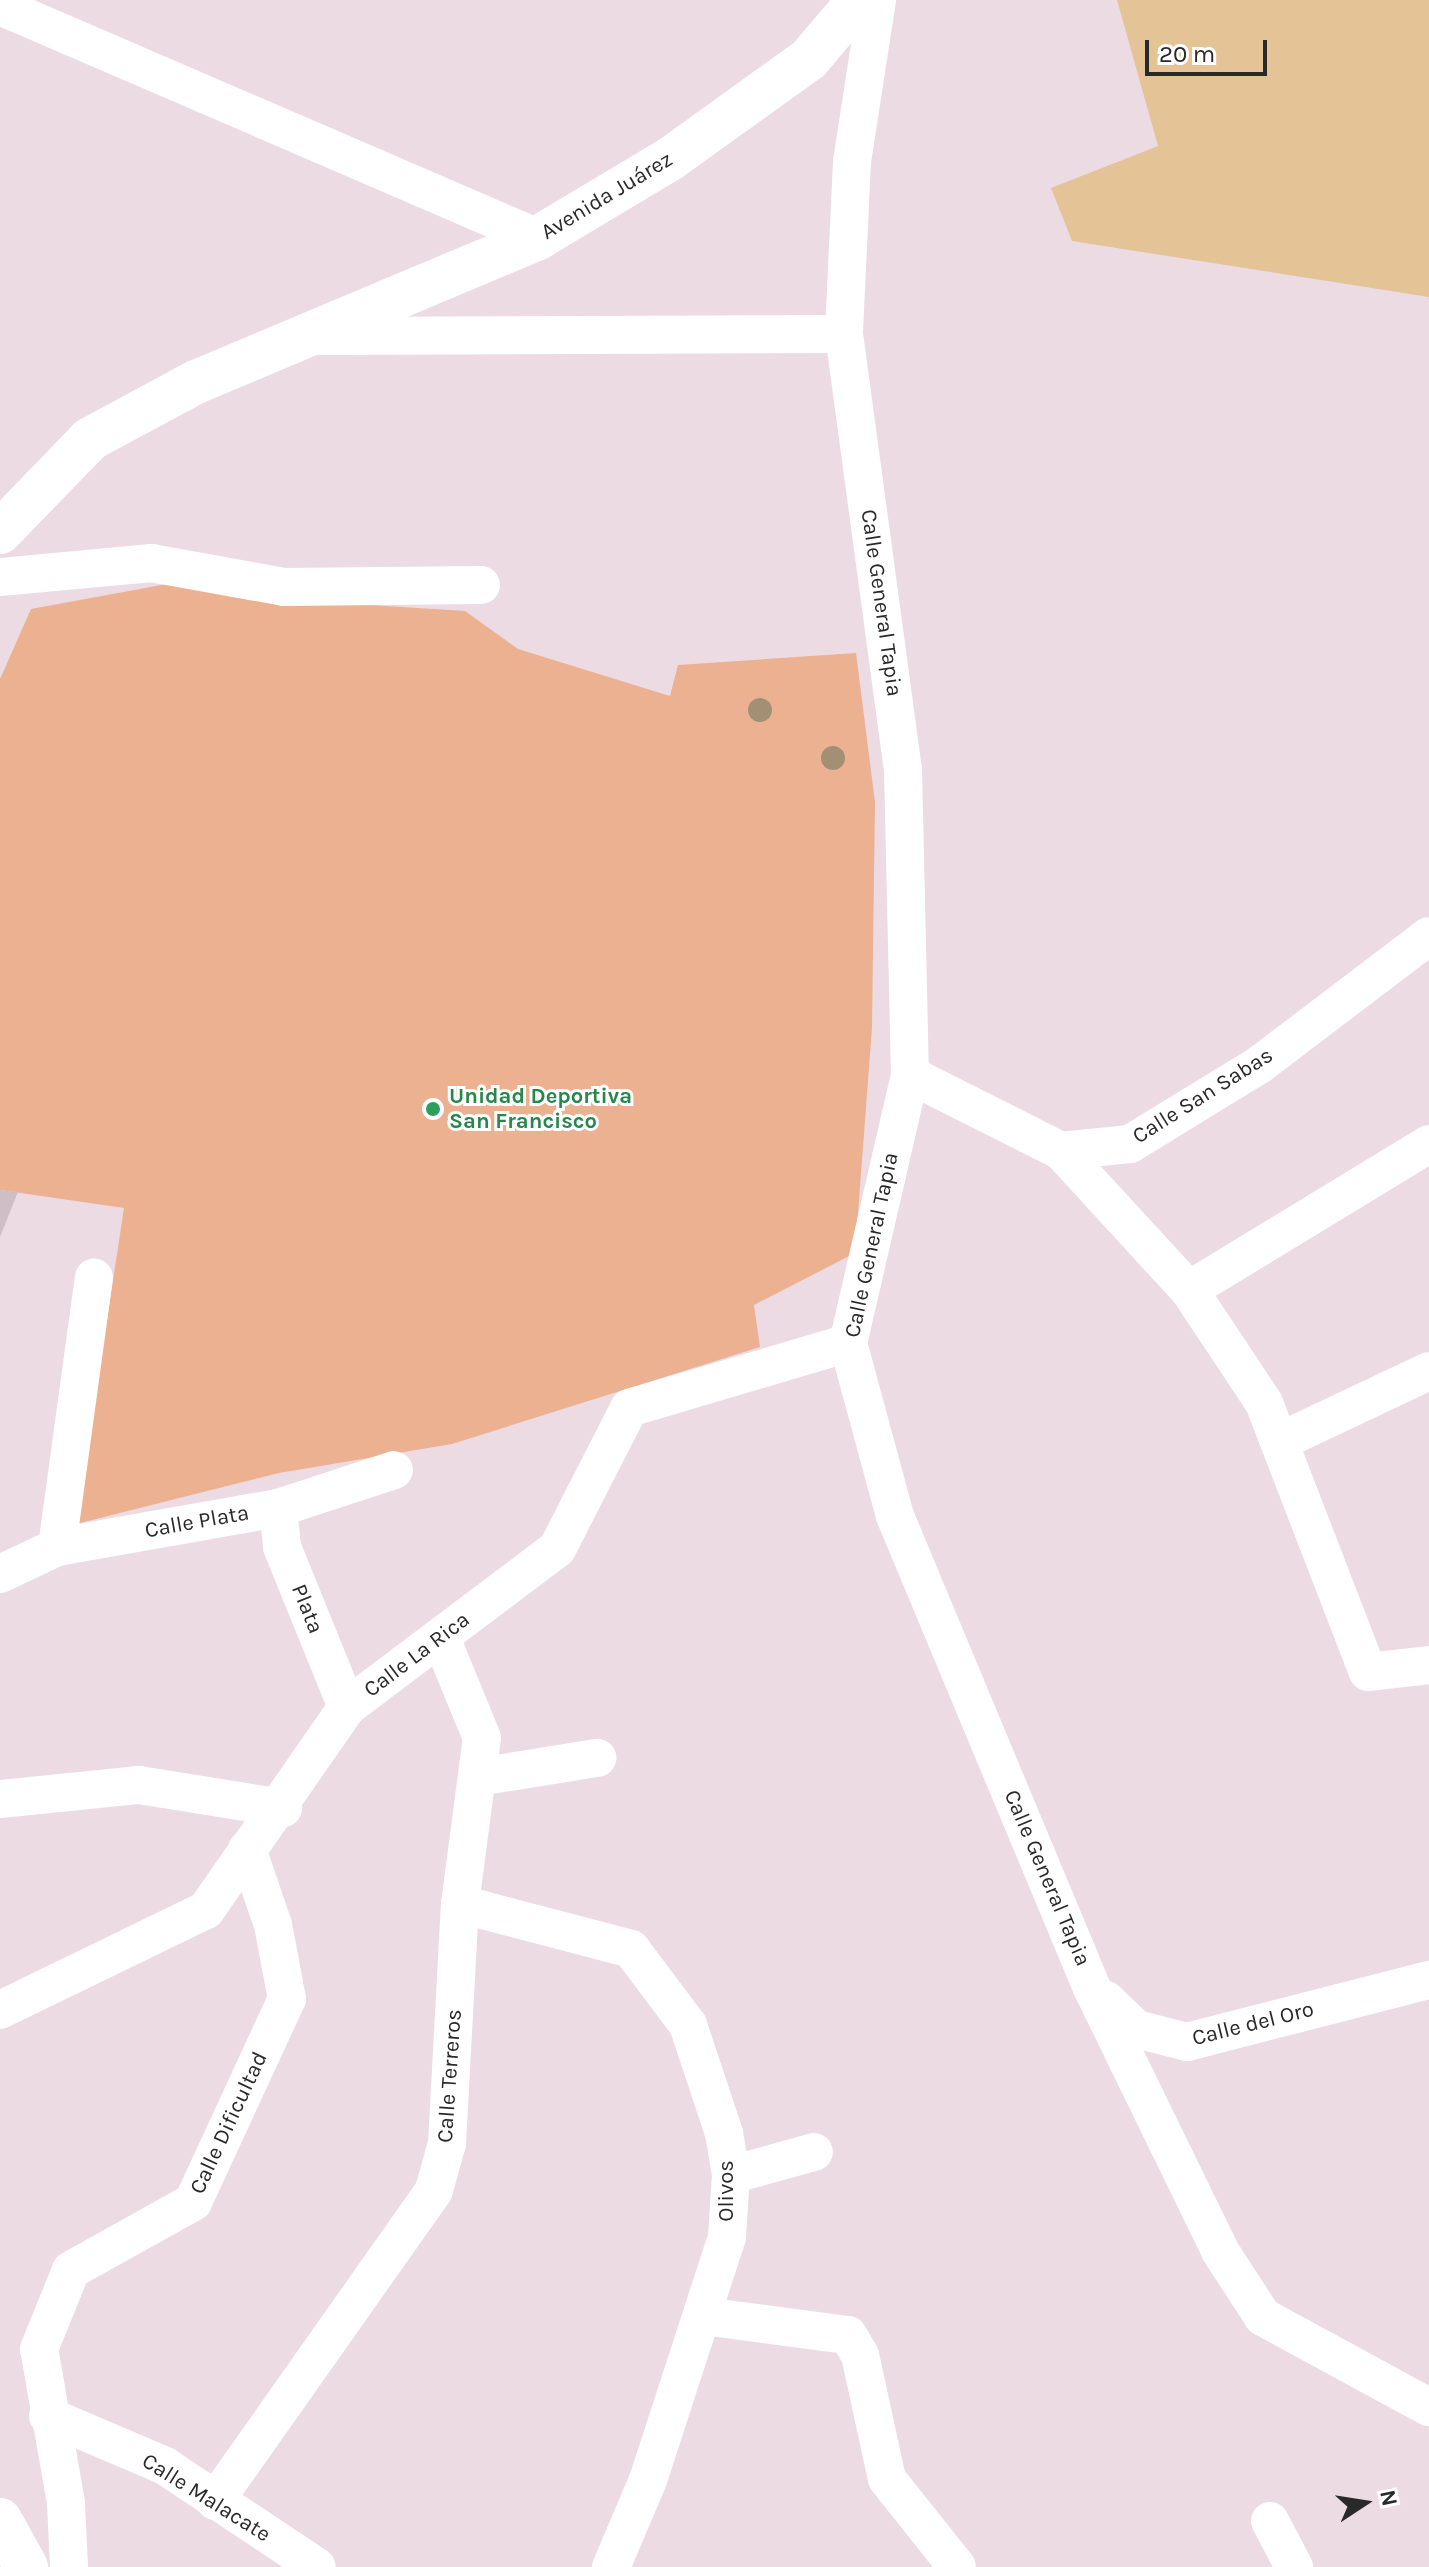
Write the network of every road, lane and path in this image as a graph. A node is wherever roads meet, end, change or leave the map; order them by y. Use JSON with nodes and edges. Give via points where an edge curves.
{"nodes":[{"id":1,"x":859,"y":0,"type":"edge"},
{"id":2,"x":877,"y":0,"type":"edge"},
{"id":3,"x":0,"y":6,"type":"edge"},
{"id":4,"x":538,"y":238,"type":"junction"},
{"id":5,"x":844,"y":334,"type":"junction"},
{"id":6,"x":318,"y":336,"type":"junction"},
{"id":7,"x":0,"y":532,"type":"edge"},
{"id":8,"x":0,"y":577,"type":"edge"},
{"id":9,"x":481,"y":585,"type":"dead end"},
{"id":10,"x":1429,"y":936,"type":"edge"},
{"id":11,"x":910,"y":1075,"type":"junction"},
{"id":12,"x":1429,"y":1144,"type":"edge"},
{"id":13,"x":1061,"y":1151,"type":"junction"},
{"id":14,"x":94,"y":1278,"type":"dead end"},
{"id":15,"x":1189,"y":1290,"type":"junction"},
{"id":16,"x":848,"y":1343,"type":"junction"},
{"id":17,"x":1429,"y":1371,"type":"edge"},
{"id":18,"x":1283,"y":1440,"type":"junction"},
{"id":19,"x":394,"y":1470,"type":"dead end"},
{"id":20,"x":278,"y":1508,"type":"junction"},
{"id":21,"x":57,"y":1547,"type":"junction"},
{"id":22,"x":0,"y":1574,"type":"edge"},
{"id":23,"x":441,"y":1638,"type":"junction"},
{"id":24,"x":1429,"y":1665,"type":"edge"},
{"id":25,"x":347,"y":1707,"type":"junction"},
{"id":26,"x":597,"y":1758,"type":"dead end"},
{"id":27,"x":478,"y":1777,"type":"junction"},
{"id":28,"x":0,"y":1799,"type":"edge"},
{"id":29,"x":283,"y":1808,"type":"junction"},
{"id":30,"x":247,"y":1849,"type":"junction"},
{"id":31,"x":460,"y":1904,"type":"junction"},
{"id":32,"x":1429,"y":1980,"type":"edge"},
{"id":33,"x":1092,"y":1988,"type":"junction"},
{"id":34,"x":0,"y":2010,"type":"edge"},
{"id":35,"x":814,"y":2152,"type":"dead end"},
{"id":36,"x":731,"y":2175,"type":"junction"},
{"id":37,"x":703,"y":2316,"type":"junction"},
{"id":38,"x":1429,"y":2407,"type":"edge"},
{"id":39,"x":48,"y":2416,"type":"junction"},
{"id":40,"x":215,"y":2501,"type":"junction"},
{"id":41,"x":0,"y":2520,"type":"edge"},
{"id":42,"x":1270,"y":2521,"type":"dead end"},
{"id":43,"x":26,"y":2567,"type":"edge"},
{"id":44,"x":69,"y":2567,"type":"edge"},
{"id":45,"x":317,"y":2567,"type":"edge"},
{"id":46,"x":611,"y":2567,"type":"edge"},
{"id":47,"x":957,"y":2567,"type":"edge"},
{"id":48,"x":1294,"y":2567,"type":"edge"}],
"edges":[{"from":1,"to":4,"type":"main road","name":"Avenida Juárez","via":[[809,59],[670,159]]},
{"from":2,"to":5,"type":"street","name":"Calle General Tapia","via":[[852,162]]},
{"from":3,"to":4,"type":"street"},
{"from":4,"to":6,"type":"main road","name":"Avenida Juárez"},
{"from":5,"to":6,"type":"street"},
{"from":5,"to":11,"type":"street","name":"Calle General Tapia","via":[[903,769]]},
{"from":6,"to":7,"type":"main road","name":"Avenida Juárez","via":[[196,382],[90,439]]},
{"from":8,"to":9,"type":"street","via":[[151,563],[284,587]]},
{"from":10,"to":13,"type":"street","name":"Calle San Sabas","via":[[1259,1065],[1130,1144]]},
{"from":11,"to":13,"type":"street"},
{"from":11,"to":16,"type":"street","name":"Calle General Tapia"},
{"from":12,"to":15,"type":"street"},
{"from":13,"to":15,"type":"street"},
{"from":14,"to":21,"type":"street"},
{"from":15,"to":18,"type":"street"},
{"from":16,"to":23,"type":"street","name":"Calle La Rica","via":[[629,1408],[557,1549]]},
{"from":16,"to":33,"type":"street","name":"Calle General Tapia","via":[[895,1516]]},
{"from":17,"to":18,"type":"street"},
{"from":18,"to":24,"type":"street","via":[[1356,1654],[1368,1672]]},
{"from":19,"to":20,"type":"street","name":"Calle Plata"},
{"from":20,"to":21,"type":"street","name":"Calle Plata"},
{"from":20,"to":25,"type":"street","name":"Plata","via":[[282,1547]]},
{"from":21,"to":22,"type":"street","name":"Calle Plata"},
{"from":23,"to":25,"type":"street","name":"Calle La Rica"},
{"from":23,"to":27,"type":"street","name":"Calle Terreros","via":[[482,1738]]},
{"from":25,"to":29,"type":"street","name":"Calle La Rica"},
{"from":26,"to":27,"type":"street"},
{"from":27,"to":31,"type":"street","name":"Calle Terreros"},
{"from":28,"to":29,"type":"street","via":[[139,1785]]},
{"from":29,"to":30,"type":"street","name":"Calle La Rica"},
{"from":30,"to":34,"type":"street","name":"Calle La Rica","via":[[206,1910]]},
{"from":30,"to":39,"type":"street","name":"Calle Dificultad","via":[[273,1925],[287,1999],[193,2202],[71,2270],[39,2349]]},
{"from":31,"to":36,"type":"street","name":"Olivos","via":[[631,1949],[688,2025]]},
{"from":31,"to":40,"type":"street","name":"Calle Terreros","via":[[447,2143],[434,2190]]},
{"from":32,"to":33,"type":"street","name":"Calle del Oro","via":[[1187,2042],[1136,2029]]},
{"from":33,"to":38,"type":"street","name":"Calle General Tapia","via":[[1220,2251],[1263,2317]]},
{"from":35,"to":36,"type":"street"},
{"from":36,"to":37,"type":"street","name":"Olivos","via":[[727,2237]]},
{"from":37,"to":46,"type":"street","name":"Olivos"},
{"from":37,"to":47,"type":"street","via":[[848,2335],[860,2355],[887,2479]]},
{"from":39,"to":40,"type":"street","name":"Calle Malacate","via":[[165,2466]]},
{"from":39,"to":44,"type":"street","name":"Calle Dificultad","via":[[66,2503]]},
{"from":40,"to":45,"type":"street","name":"Calle Malacate"},
{"from":41,"to":43,"type":"main road"},
{"from":42,"to":48,"type":"street"}]}
